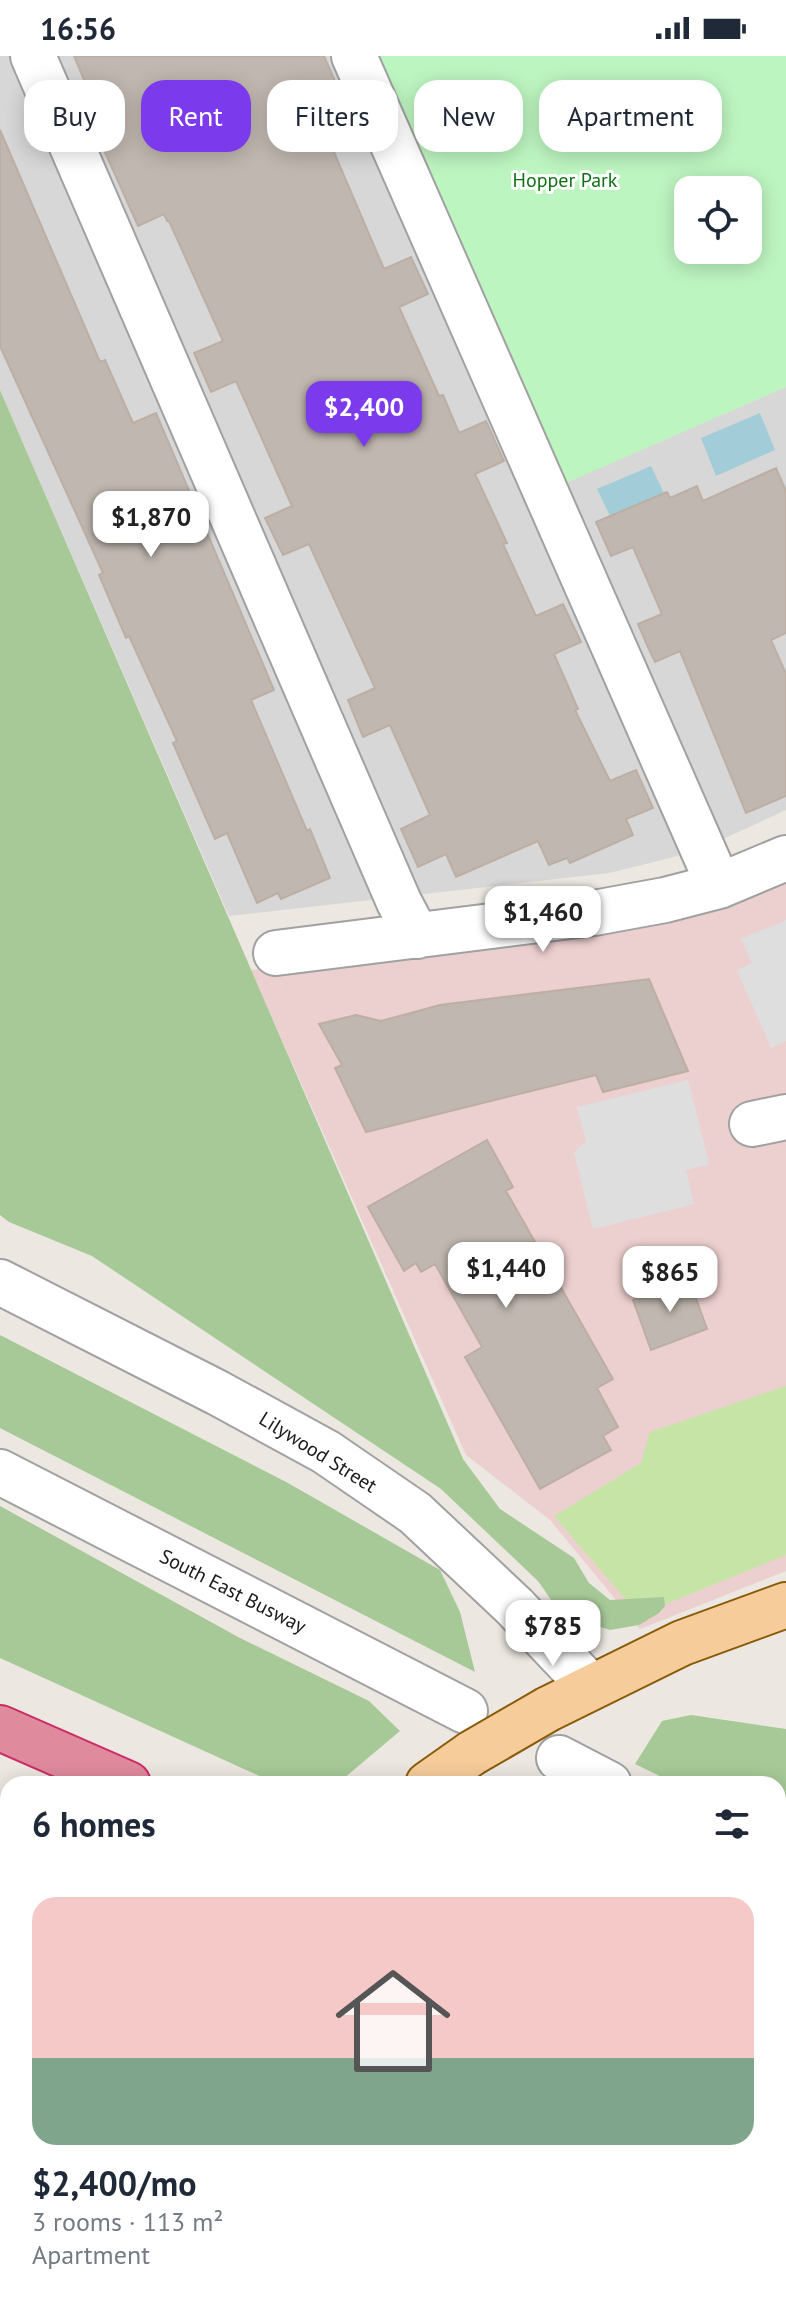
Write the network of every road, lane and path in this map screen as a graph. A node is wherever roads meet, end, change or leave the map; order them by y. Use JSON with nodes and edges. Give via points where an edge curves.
{"nodes":[{"id":1,"x":33,"y":56,"type":"edge"},
{"id":2,"x":354,"y":56,"type":"edge"},
{"id":3,"x":786,"y":858,"type":"edge"},
{"id":4,"x":719,"y":886,"type":"junction"},
{"id":5,"x":417,"y":936,"type":"junction"},
{"id":6,"x":276,"y":953,"type":"dead end"},
{"id":7,"x":0,"y":1282,"type":"edge"},
{"id":8,"x":0,"y":1472,"type":"edge"},
{"id":9,"x":786,"y":1605,"type":"edge"},
{"id":10,"x":590,"y":1686,"type":"junction"},
{"id":11,"x":0,"y":1728,"type":"edge"},
{"id":12,"x":469,"y":1732,"type":"junction"},
{"id":13,"x":559,"y":1758,"type":"dead end"},
{"id":14,"x":110,"y":1776,"type":"edge"},
{"id":15,"x":434,"y":1776,"type":"edge"},
{"id":16,"x":594,"y":1776,"type":"edge"}],
"edges":[{"from":1,"to":5,"type":"street"},
{"from":2,"to":4,"type":"street"},
{"from":3,"to":4,"type":"street"},
{"from":4,"to":5,"type":"street","via":[[594,913]]},
{"from":5,"to":6,"type":"street"},
{"from":7,"to":10,"type":"street","name":"Lilywood Street","via":[[326,1452],[415,1513]]},
{"from":8,"to":12,"type":"street","name":"South East Busway"},
{"from":9,"to":10,"type":"main road","via":[[682,1643]]},
{"from":10,"to":12,"type":"main road","bridge":true,"via":[[548,1709]]},
{"from":11,"to":14,"type":"highway"},
{"from":12,"to":15,"type":"main road"},
{"from":13,"to":16,"type":"street"}]}
